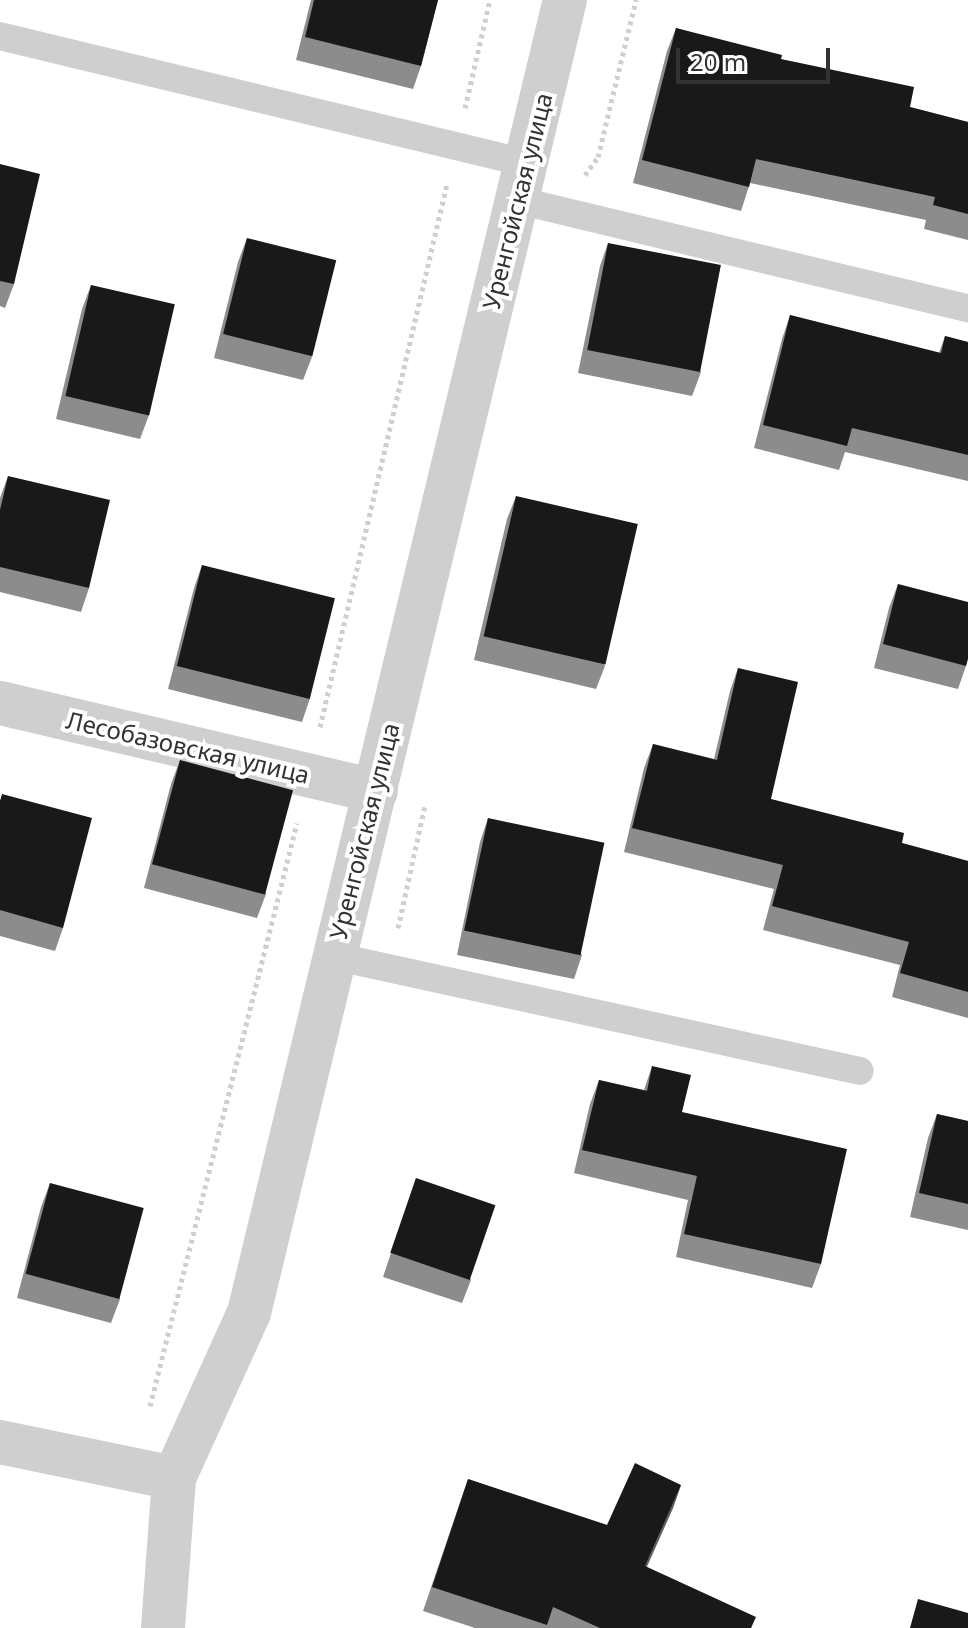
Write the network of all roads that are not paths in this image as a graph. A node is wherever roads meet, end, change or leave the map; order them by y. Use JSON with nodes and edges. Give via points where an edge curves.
{"nodes":[{"id":1,"x":565,"y":0,"type":"edge"},
{"id":2,"x":0,"y":36,"type":"edge"},
{"id":3,"x":521,"y":182,"type":"junction"},
{"id":4,"x":968,"y":308,"type":"edge"},
{"id":5,"x":0,"y":703,"type":"edge"},
{"id":6,"x":376,"y":791,"type":"junction"},
{"id":7,"x":333,"y":956,"type":"junction"},
{"id":8,"x":860,"y":1071,"type":"dead end"},
{"id":9,"x":0,"y":1442,"type":"edge"},
{"id":10,"x":174,"y":1478,"type":"junction"},
{"id":11,"x":163,"y":1628,"type":"edge"}],
"edges":[{"from":1,"to":3,"type":"street","name":"Уренгойская улица"},
{"from":2,"to":3,"type":"lane","via":[[456,146]]},
{"from":3,"to":4,"type":"lane","via":[[560,211]]},
{"from":3,"to":6,"type":"street","name":"Уренгойская улица"},
{"from":5,"to":6,"type":"street","name":"Лесобазовская улица"},
{"from":6,"to":7,"type":"street","name":"Уренгойская улица"},
{"from":7,"to":8,"type":"lane"},
{"from":7,"to":10,"type":"street","name":"Уренгойская улица","via":[[249,1313]]},
{"from":9,"to":10,"type":"street"},
{"from":10,"to":11,"type":"street"}]}
